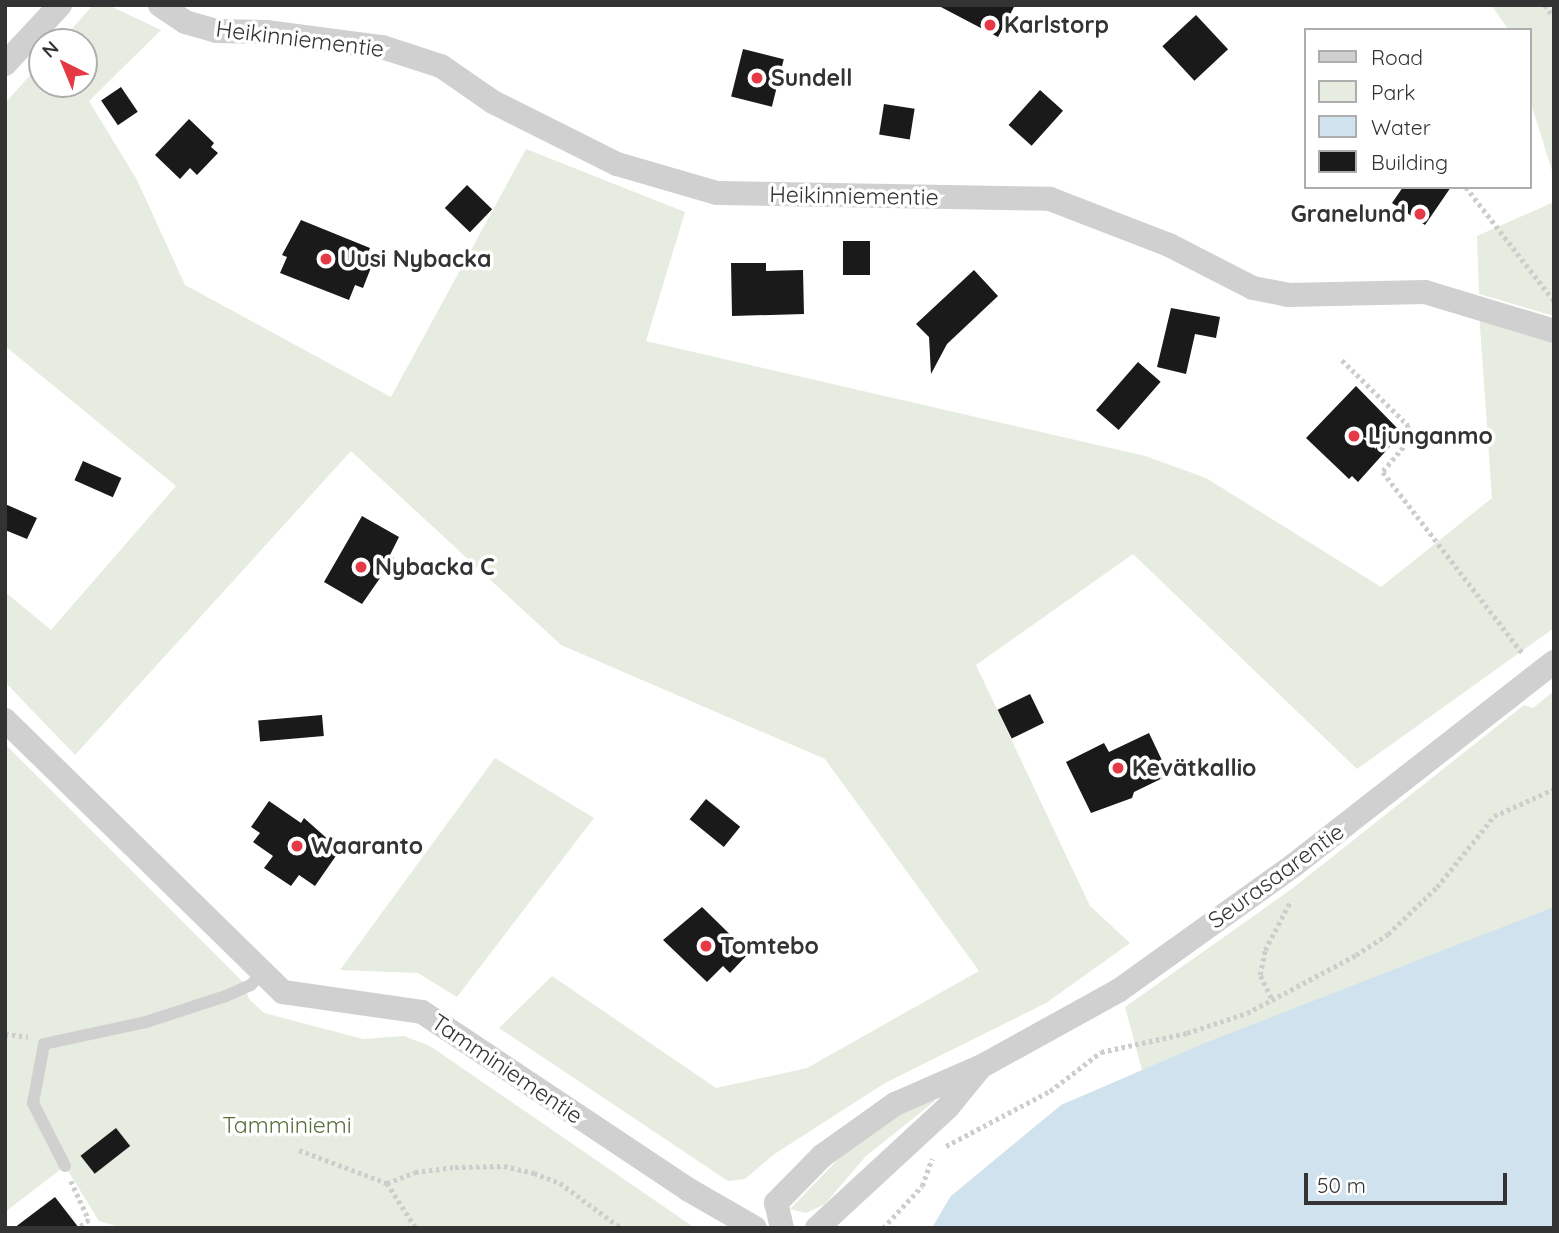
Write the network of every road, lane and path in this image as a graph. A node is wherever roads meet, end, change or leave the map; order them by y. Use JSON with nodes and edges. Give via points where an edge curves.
{"nodes":[{"id":1,"x":60,"y":5,"type":"edge"},
{"id":2,"x":1545,"y":5,"type":"edge"},
{"id":3,"x":165,"y":7,"type":"edge"},
{"id":4,"x":1554,"y":18,"type":"edge"},
{"id":5,"x":5,"y":64,"type":"edge"},
{"id":6,"x":1468,"y":189,"type":"edge"},
{"id":7,"x":1554,"y":302,"type":"edge"},
{"id":8,"x":1554,"y":331,"type":"edge"},
{"id":9,"x":1342,"y":360,"type":"dead end"},
{"id":10,"x":1528,"y":660,"type":"dead end"},
{"id":11,"x":1554,"y":662,"type":"edge"},
{"id":12,"x":5,"y":720,"type":"edge"},
{"id":13,"x":1554,"y":789,"type":"edge"},
{"id":14,"x":1296,"y":890,"type":"dead end"},
{"id":15,"x":261,"y":975,"type":"junction"},
{"id":16,"x":1271,"y":998,"type":"junction"},
{"id":17,"x":982,"y":1066,"type":"junction"},
{"id":18,"x":299,"y":1150,"type":"dead end"},
{"id":19,"x":935,"y":1152,"type":"junction"},
{"id":20,"x":925,"y":1157,"type":"dead end"},
{"id":21,"x":65,"y":1166,"type":"dead end"},
{"id":22,"x":387,"y":1183,"type":"junction"},
{"id":23,"x":76,"y":1198,"type":"dead end"},
{"id":24,"x":79,"y":1228,"type":"edge"},
{"id":25,"x":416,"y":1228,"type":"edge"},
{"id":26,"x":621,"y":1228,"type":"edge"},
{"id":27,"x":755,"y":1228,"type":"edge"},
{"id":28,"x":782,"y":1228,"type":"edge"},
{"id":29,"x":817,"y":1228,"type":"edge"},
{"id":30,"x":883,"y":1228,"type":"edge"}],
"edges":[{"from":1,"to":5,"type":"street"},
{"from":2,"to":4,"type":"path"},
{"from":3,"to":8,"type":"street","name":"Heikinniementie","via":[[185,22],[216,31],[266,32],[382,47],[441,66],[493,102],[617,164],[716,193],[1050,199],[1169,245],[1253,288],[1289,295],[1425,292]]},
{"from":6,"to":7,"type":"path"},
{"from":9,"to":10,"type":"path","via":[[1408,425],[1408,442],[1383,472]]},
{"from":11,"to":17,"type":"street","name":"Seurasaarentie","via":[[1294,865],[1118,990]]},
{"from":12,"to":15,"type":"street","name":"Tamminiementie"},
{"from":13,"to":16,"type":"path","via":[[1494,816],[1437,887],[1388,934]]},
{"from":14,"to":16,"type":"path","via":[[1265,950],[1260,975]]},
{"from":15,"to":21,"type":"lane","via":[[226,996],[157,1018],[44,1044],[33,1103]]},
{"from":15,"to":27,"type":"street","name":"Tamminiementie","via":[[283,992],[422,1012],[689,1190]]},
{"from":16,"to":19,"type":"path","via":[[1247,1013],[1187,1033],[1101,1052],[1050,1091]]},
{"from":17,"to":28,"type":"street","name":"Seurasaarentie","via":[[895,1104],[822,1156],[776,1203]]},
{"from":17,"to":29,"type":"street","name":"Seurasaarentie","via":[[948,1107]]},
{"from":18,"to":22,"type":"path"},
{"from":19,"to":20,"type":"path"},
{"from":19,"to":30,"type":"path","via":[[922,1186]]},
{"from":22,"to":25,"type":"path"},
{"from":22,"to":26,"type":"path","via":[[415,1172],[504,1166],[560,1183]]},
{"from":23,"to":24,"type":"path","via":[[89,1220]]}]}
